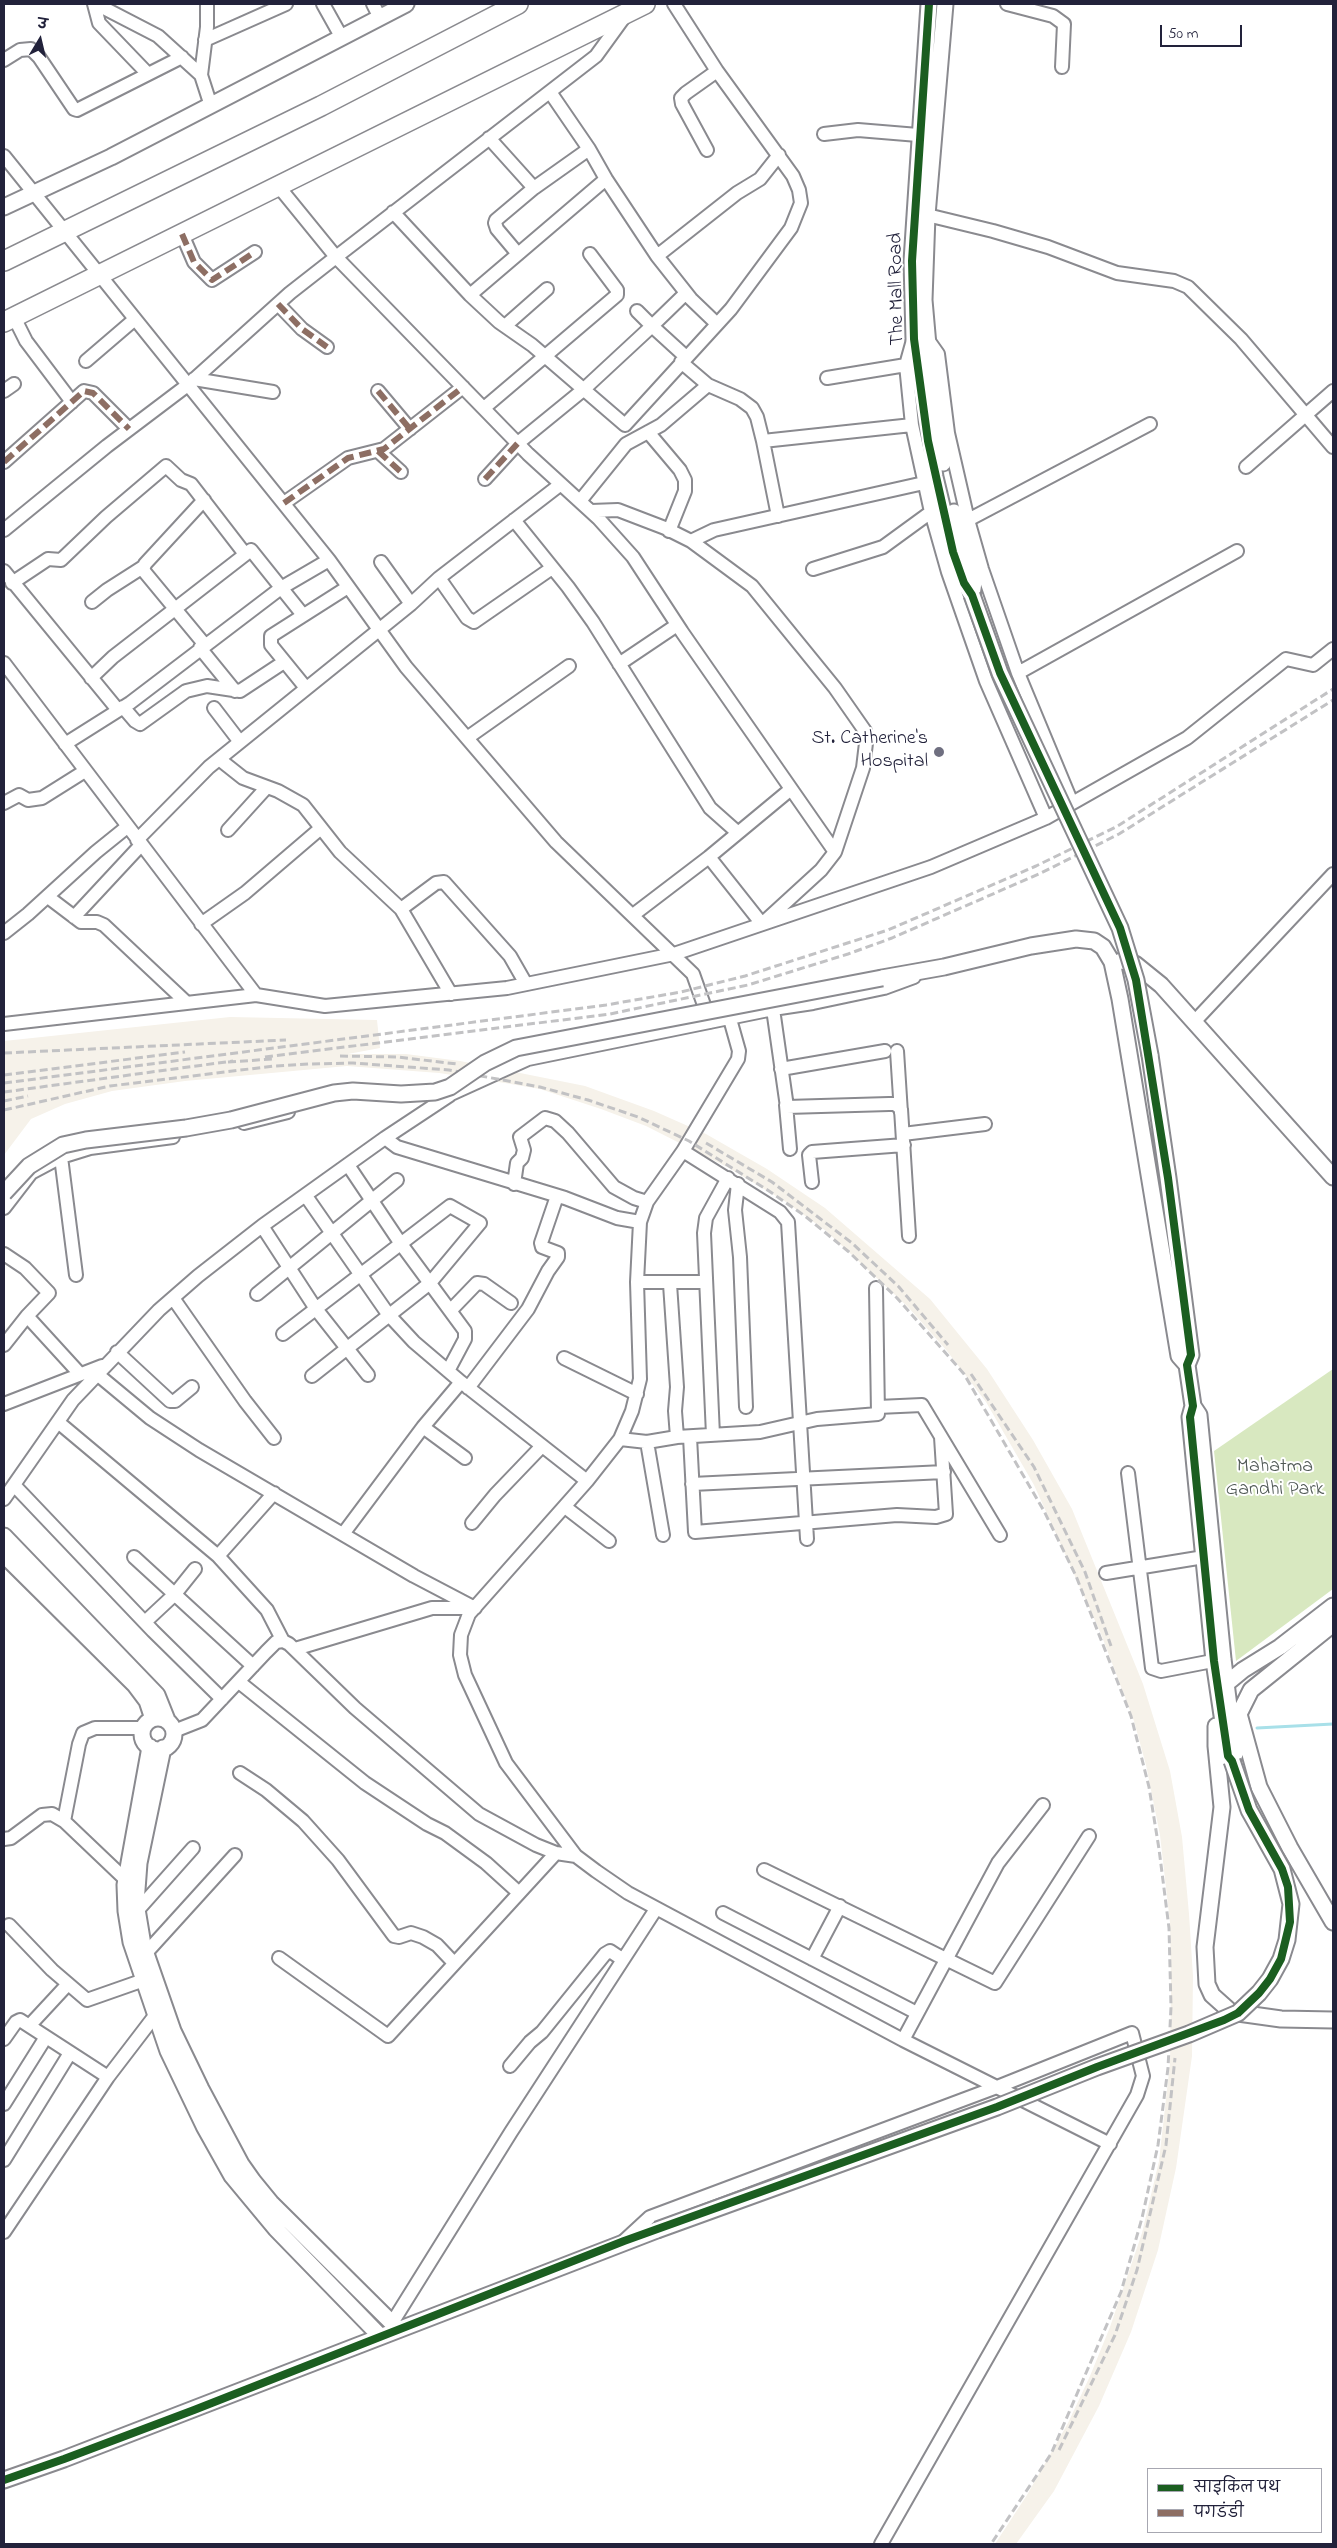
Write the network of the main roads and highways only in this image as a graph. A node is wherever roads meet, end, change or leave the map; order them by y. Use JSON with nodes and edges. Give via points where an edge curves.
{"nodes":[{"id":1,"x":518,"y":4,"type":"edge"},
{"id":2,"x":645,"y":4,"type":"edge"},
{"id":3,"x":4,"y":262,"type":"edge"},
{"id":4,"x":9,"y":320,"type":"edge"}],
"edges":[{"from":1,"to":3,"type":"main road","via":[[321,106]]},
{"from":2,"to":4,"type":"main road"}]}
